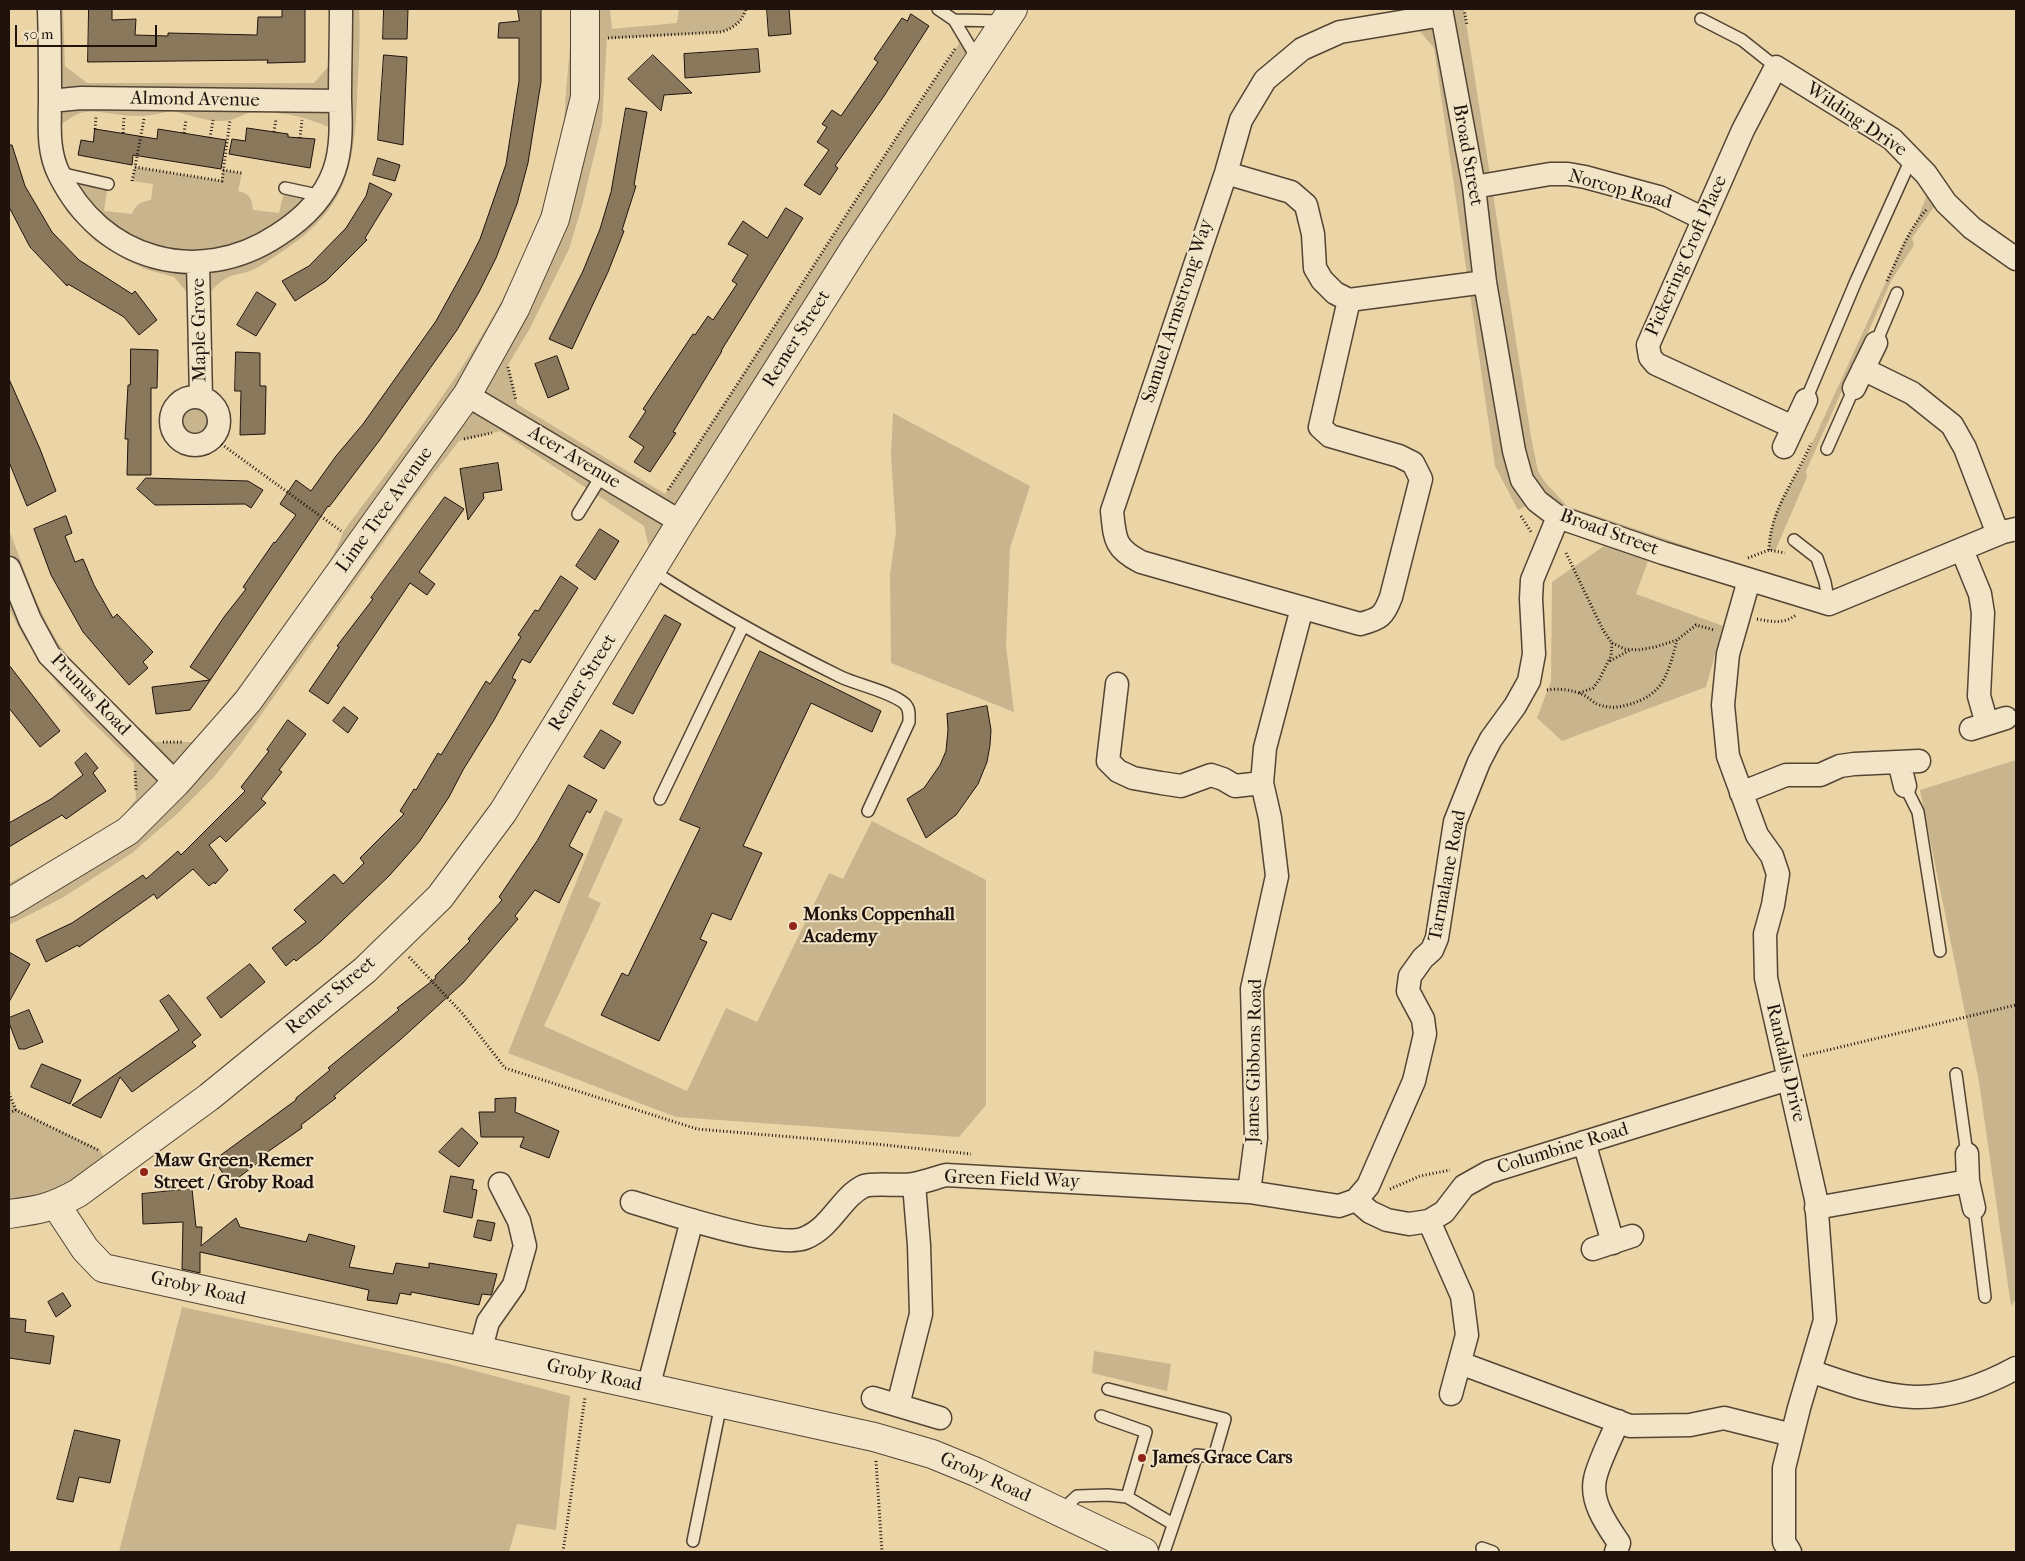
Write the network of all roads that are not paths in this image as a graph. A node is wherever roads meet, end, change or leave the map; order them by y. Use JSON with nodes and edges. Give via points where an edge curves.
{"nodes":[{"id":1,"x":49,"y":9,"type":"edge"},
{"id":2,"x":340,"y":9,"type":"edge"},
{"id":3,"x":585,"y":9,"type":"edge"},
{"id":4,"x":938,"y":9,"type":"edge"},
{"id":5,"x":1442,"y":12,"type":"edge"},
{"id":6,"x":1008,"y":15,"type":"edge"},
{"id":7,"x":1700,"y":19,"type":"dead end"},
{"id":8,"x":954,"y":20,"type":"junction"},
{"id":9,"x":978,"y":60,"type":"junction"},
{"id":10,"x":1776,"y":67,"type":"junction"},
{"id":11,"x":50,"y":101,"type":"junction"},
{"id":12,"x":340,"y":101,"type":"junction"},
{"id":13,"x":1912,"y":157,"type":"junction"},
{"id":14,"x":58,"y":172,"type":"junction"},
{"id":15,"x":1226,"y":173,"type":"junction"},
{"id":16,"x":108,"y":184,"type":"dead end"},
{"id":17,"x":1474,"y":187,"type":"junction"},
{"id":18,"x":285,"y":188,"type":"dead end"},
{"id":19,"x":322,"y":196,"type":"junction"},
{"id":20,"x":1704,"y":218,"type":"junction"},
{"id":21,"x":2016,"y":259,"type":"edge"},
{"id":22,"x":198,"y":263,"type":"junction"},
{"id":23,"x":1485,"y":282,"type":"junction"},
{"id":24,"x":1897,"y":293,"type":"dead end"},
{"id":25,"x":1349,"y":300,"type":"junction"},
{"id":26,"x":1876,"y":343,"type":"joint"},
{"id":27,"x":1859,"y":378,"type":"junction"},
{"id":28,"x":467,"y":395,"type":"junction"},
{"id":29,"x":201,"y":398,"type":"junction"},
{"id":30,"x":1806,"y":400,"type":"joint"},
{"id":31,"x":1827,"y":449,"type":"dead end"},
{"id":32,"x":602,"y":475,"type":"junction"},
{"id":33,"x":578,"y":514,"type":"dead end"},
{"id":34,"x":680,"y":522,"type":"junction"},
{"id":35,"x":1555,"y":523,"type":"junction"},
{"id":36,"x":2007,"y":532,"type":"edge"},
{"id":37,"x":1794,"y":540,"type":"dead end"},
{"id":38,"x":1962,"y":550,"type":"junction"},
{"id":39,"x":9,"y":568,"type":"edge"},
{"id":40,"x":651,"y":570,"type":"junction"},
{"id":41,"x":1749,"y":580,"type":"junction"},
{"id":42,"x":1829,"y":604,"type":"junction"},
{"id":43,"x":1302,"y":608,"type":"junction"},
{"id":44,"x":743,"y":626,"type":"junction"},
{"id":45,"x":1116,"y":684,"type":"dead end"},
{"id":46,"x":1988,"y":724,"type":"dead end"},
{"id":47,"x":176,"y":783,"type":"junction"},
{"id":48,"x":1262,"y":784,"type":"junction"},
{"id":49,"x":1905,"y":786,"type":"joint"},
{"id":50,"x":1741,"y":793,"type":"junction"},
{"id":51,"x":660,"y":799,"type":"dead end"},
{"id":52,"x":868,"y":811,"type":"dead end"},
{"id":53,"x":9,"y":903,"type":"edge"},
{"id":54,"x":1940,"y":951,"type":"dead end"},
{"id":55,"x":1956,"y":1074,"type":"dead end"},
{"id":56,"x":1788,"y":1079,"type":"junction"},
{"id":57,"x":1584,"y":1142,"type":"junction"},
{"id":58,"x":1967,"y":1154,"type":"joint"},
{"id":59,"x":1968,"y":1180,"type":"junction"},
{"id":60,"x":500,"y":1184,"type":"dead end"},
{"id":61,"x":914,"y":1184,"type":"junction"},
{"id":62,"x":1249,"y":1192,"type":"junction"},
{"id":63,"x":1356,"y":1200,"type":"junction"},
{"id":64,"x":632,"y":1202,"type":"dead end"},
{"id":65,"x":56,"y":1205,"type":"junction"},
{"id":66,"x":1816,"y":1208,"type":"junction"},
{"id":67,"x":1974,"y":1208,"type":"joint"},
{"id":68,"x":9,"y":1214,"type":"edge"},
{"id":69,"x":692,"y":1220,"type":"junction"},
{"id":70,"x":1429,"y":1221,"type":"junction"},
{"id":71,"x":1613,"y":1243,"type":"dead end"},
{"id":72,"x":1984,"y":1297,"type":"dead end"},
{"id":73,"x":480,"y":1352,"type":"junction"},
{"id":74,"x":1460,"y":1363,"type":"junction"},
{"id":75,"x":2016,"y":1368,"type":"edge"},
{"id":76,"x":1810,"y":1371,"type":"junction"},
{"id":77,"x":648,"y":1388,"type":"junction"},
{"id":78,"x":1108,"y":1389,"type":"dead end"},
{"id":79,"x":1451,"y":1394,"type":"dead end"},
{"id":80,"x":873,"y":1398,"type":"dead end"},
{"id":81,"x":721,"y":1404,"type":"junction"},
{"id":82,"x":898,"y":1405,"type":"junction"},
{"id":83,"x":1101,"y":1416,"type":"dead end"},
{"id":84,"x":940,"y":1418,"type":"dead end"},
{"id":85,"x":1618,"y":1421,"type":"junction"},
{"id":86,"x":1792,"y":1435,"type":"junction"},
{"id":87,"x":1127,"y":1497,"type":"junction"},
{"id":88,"x":1060,"y":1512,"type":"junction"},
{"id":89,"x":1173,"y":1524,"type":"junction"},
{"id":90,"x":693,"y":1541,"type":"dead end"},
{"id":91,"x":1482,"y":1548,"type":"dead end"},
{"id":92,"x":1144,"y":1552,"type":"edge"},
{"id":93,"x":1164,"y":1552,"type":"edge"},
{"id":94,"x":1493,"y":1552,"type":"edge"},
{"id":95,"x":1616,"y":1552,"type":"edge"},
{"id":96,"x":1790,"y":1552,"type":"edge"}],
"edges":[{"from":1,"to":11,"type":"street"},
{"from":2,"to":12,"type":"street"},
{"from":3,"to":28,"type":"street","name":"Lime Tree Avenue","via":[[585,97],[555,219],[515,309]]},
{"from":4,"to":8,"type":"lane"},
{"from":5,"to":15,"type":"street","name":"Samuel Armstrong Way","via":[[1340,32],[1302,49],[1265,80],[1241,120]]},
{"from":5,"to":17,"type":"street","name":"Broad Street"},
{"from":6,"to":8,"type":"lane"},
{"from":6,"to":9,"type":"street","name":"Remer Street"},
{"from":7,"to":10,"type":"lane","via":[[1742,40]]},
{"from":8,"to":9,"type":"lane"},
{"from":9,"to":34,"type":"street","name":"Remer Street"},
{"from":10,"to":13,"type":"street","name":"Wilding Drive","via":[[1892,139]]},
{"from":10,"to":20,"type":"street","name":"Pickering Croft Place","via":[[1743,130]]},
{"from":11,"to":12,"type":"street","name":"Almond Avenue","via":[[81,98]]},
{"from":11,"to":14,"type":"street","via":[[50,146]]},
{"from":12,"to":19,"type":"street","via":[[341,130],[335,170]]},
{"from":13,"to":21,"type":"street","name":"Wilding Drive","via":[[1946,203],[1972,228]]},
{"from":13,"to":30,"type":"lane"},
{"from":14,"to":16,"type":"lane"},
{"from":14,"to":22,"type":"street","via":[[77,205],[101,230],[127,247],[161,260]]},
{"from":15,"to":25,"type":"street","via":[[1291,192],[1306,205],[1313,234],[1315,268],[1335,293]]},
{"from":15,"to":43,"type":"street","name":"Samuel Armstrong Way","via":[[1112,511],[1114,536],[1125,553],[1141,562]]},
{"from":17,"to":20,"type":"street","name":"Norcop Road","via":[[1568,174],[1659,197]]},
{"from":17,"to":23,"type":"street","name":"Broad Street"},
{"from":18,"to":19,"type":"lane"},
{"from":19,"to":22,"type":"street","via":[[299,222],[268,242],[239,256]]},
{"from":20,"to":30,"type":"street","name":"Pickering Croft Place","via":[[1648,345],[1650,357],[1656,364],[1788,437]]},
{"from":22,"to":29,"type":"street","name":"Maple Grove"},
{"from":23,"to":25,"type":"street"},
{"from":23,"to":35,"type":"street","name":"Broad Street","via":[[1514,452],[1522,480]]},
{"from":24,"to":26,"type":"lane"},
{"from":25,"to":43,"type":"street","name":"Samuel Armstrong Way","via":[[1320,427],[1330,436],[1413,463],[1421,479],[1391,597],[1377,620],[1360,624]]},
{"from":26,"to":27,"type":"street"},
{"from":27,"to":31,"type":"lane"},
{"from":27,"to":36,"type":"street","via":[[1912,393],[1952,425]]},
{"from":28,"to":32,"type":"street","name":"Acer Avenue"},
{"from":28,"to":47,"type":"street","name":"Lime Tree Avenue","via":[[248,701]]},
{"from":29,"to":29,"type":"street","name":"Maple Grove","via":[[215,407],[220,424],[213,438],[201,445],[185,443],[176,436],[171,420],[183,400]]},
{"from":32,"to":33,"type":"lane"},
{"from":32,"to":34,"type":"street","name":"Acer Avenue"},
{"from":34,"to":40,"type":"street","name":"Remer Street"},
{"from":35,"to":41,"type":"street","name":"Broad Street"},
{"from":35,"to":63,"type":"street","name":"Tarmalane Road","via":[[1532,580],[1534,654],[1529,681],[1479,762],[1455,822],[1437,938],[1432,950],[1410,976],[1408,990],[1423,1019],[1425,1034],[1414,1081],[1368,1186]]},
{"from":36,"to":38,"type":"street"},
{"from":37,"to":42,"type":"lane","via":[[1817,558]]},
{"from":38,"to":42,"type":"street"},
{"from":38,"to":46,"type":"street","via":[[1980,594],[1983,613],[1979,696]]},
{"from":39,"to":47,"type":"street","name":"Prunus Road","via":[[30,620],[49,655]]},
{"from":40,"to":44,"type":"lane"},
{"from":40,"to":65,"type":"street","name":"Remer Street","via":[[502,812],[440,897],[365,970],[209,1096],[78,1193]]},
{"from":41,"to":42,"type":"street","name":"Broad Street"},
{"from":41,"to":50,"type":"street","name":"Randalls Drive","via":[[1728,654],[1722,705],[1728,756]]},
{"from":43,"to":48,"type":"street","name":"James Gibbons Road","via":[[1265,748]]},
{"from":44,"to":51,"type":"lane"},
{"from":44,"to":52,"type":"lane","via":[[843,678],[905,704],[909,722]]},
{"from":45,"to":48,"type":"street","via":[[1108,761],[1118,771],[1133,778],[1181,786],[1211,776],[1235,786]]},
{"from":47,"to":53,"type":"street","name":"Lime Tree Avenue","via":[[128,831]]},
{"from":48,"to":62,"type":"street","name":"James Gibbons Road","via":[[1277,876],[1252,989],[1256,1138]]},
{"from":49,"to":50,"type":"street","via":[[1909,762],[1840,766],[1820,775],[1786,776]]},
{"from":49,"to":54,"type":"lane","via":[[1918,812]]},
{"from":50,"to":56,"type":"street","name":"Randalls Drive","via":[[1778,874],[1765,934],[1766,978]]},
{"from":55,"to":58,"type":"lane"},
{"from":56,"to":57,"type":"street","name":"Columbine Road"},
{"from":56,"to":66,"type":"street","name":"Randalls Drive"},
{"from":57,"to":70,"type":"street","name":"Columbine Road","via":[[1489,1172],[1464,1186],[1444,1212]]},
{"from":57,"to":71,"type":"street"},
{"from":58,"to":59,"type":"street"},
{"from":59,"to":66,"type":"street"},
{"from":59,"to":67,"type":"street"},
{"from":60,"to":73,"type":"street","via":[[519,1221],[525,1246],[514,1286],[488,1322]]},
{"from":61,"to":62,"type":"street","name":"Green Field Way","via":[[946,1175]]},
{"from":61,"to":69,"type":"street","name":"Green Field Way","via":[[867,1185],[854,1192],[822,1228],[804,1239],[748,1236]]},
{"from":61,"to":82,"type":"street","via":[[921,1314]]},
{"from":62,"to":63,"type":"street","name":"Green Field Way","via":[[1339,1206]]},
{"from":63,"to":70,"type":"street","via":[[1387,1220],[1409,1224]]},
{"from":64,"to":69,"type":"street","name":"Green Field Way"},
{"from":65,"to":68,"type":"street","name":"Remer Street"},
{"from":65,"to":73,"type":"street","name":"Groby Road","via":[[85,1249],[104,1268]]},
{"from":66,"to":76,"type":"street","name":"Randalls Drive","via":[[1825,1320]]},
{"from":67,"to":72,"type":"lane"},
{"from":69,"to":77,"type":"street"},
{"from":70,"to":74,"type":"street","via":[[1462,1296],[1467,1336]]},
{"from":73,"to":77,"type":"street","name":"Groby Road"},
{"from":74,"to":79,"type":"street"},
{"from":74,"to":85,"type":"street"},
{"from":75,"to":76,"type":"street","via":[[1994,1380],[1955,1393],[1914,1397],[1877,1392]]},
{"from":76,"to":86,"type":"street","name":"Randalls Drive"},
{"from":77,"to":81,"type":"street","name":"Groby Road"},
{"from":78,"to":89,"type":"lane","via":[[1225,1419],[1214,1457],[1197,1455]]},
{"from":80,"to":82,"type":"street"},
{"from":81,"to":88,"type":"street","name":"Groby Road","via":[[932,1454]]},
{"from":81,"to":90,"type":"lane"},
{"from":82,"to":84,"type":"street"},
{"from":83,"to":87,"type":"lane","via":[[1146,1432]]},
{"from":85,"to":86,"type":"street","via":[[1630,1426],[1660,1426],[1724,1418]]},
{"from":85,"to":95,"type":"street","via":[[1595,1479],[1595,1497],[1604,1520],[1619,1542]]},
{"from":86,"to":96,"type":"street","name":"Randalls Drive","via":[[1784,1468],[1784,1542]]},
{"from":87,"to":88,"type":"lane","via":[[1078,1496]]},
{"from":87,"to":89,"type":"lane"},
{"from":88,"to":92,"type":"street","name":"Groby Road"},
{"from":89,"to":93,"type":"lane"},
{"from":91,"to":94,"type":"lane"}]}
